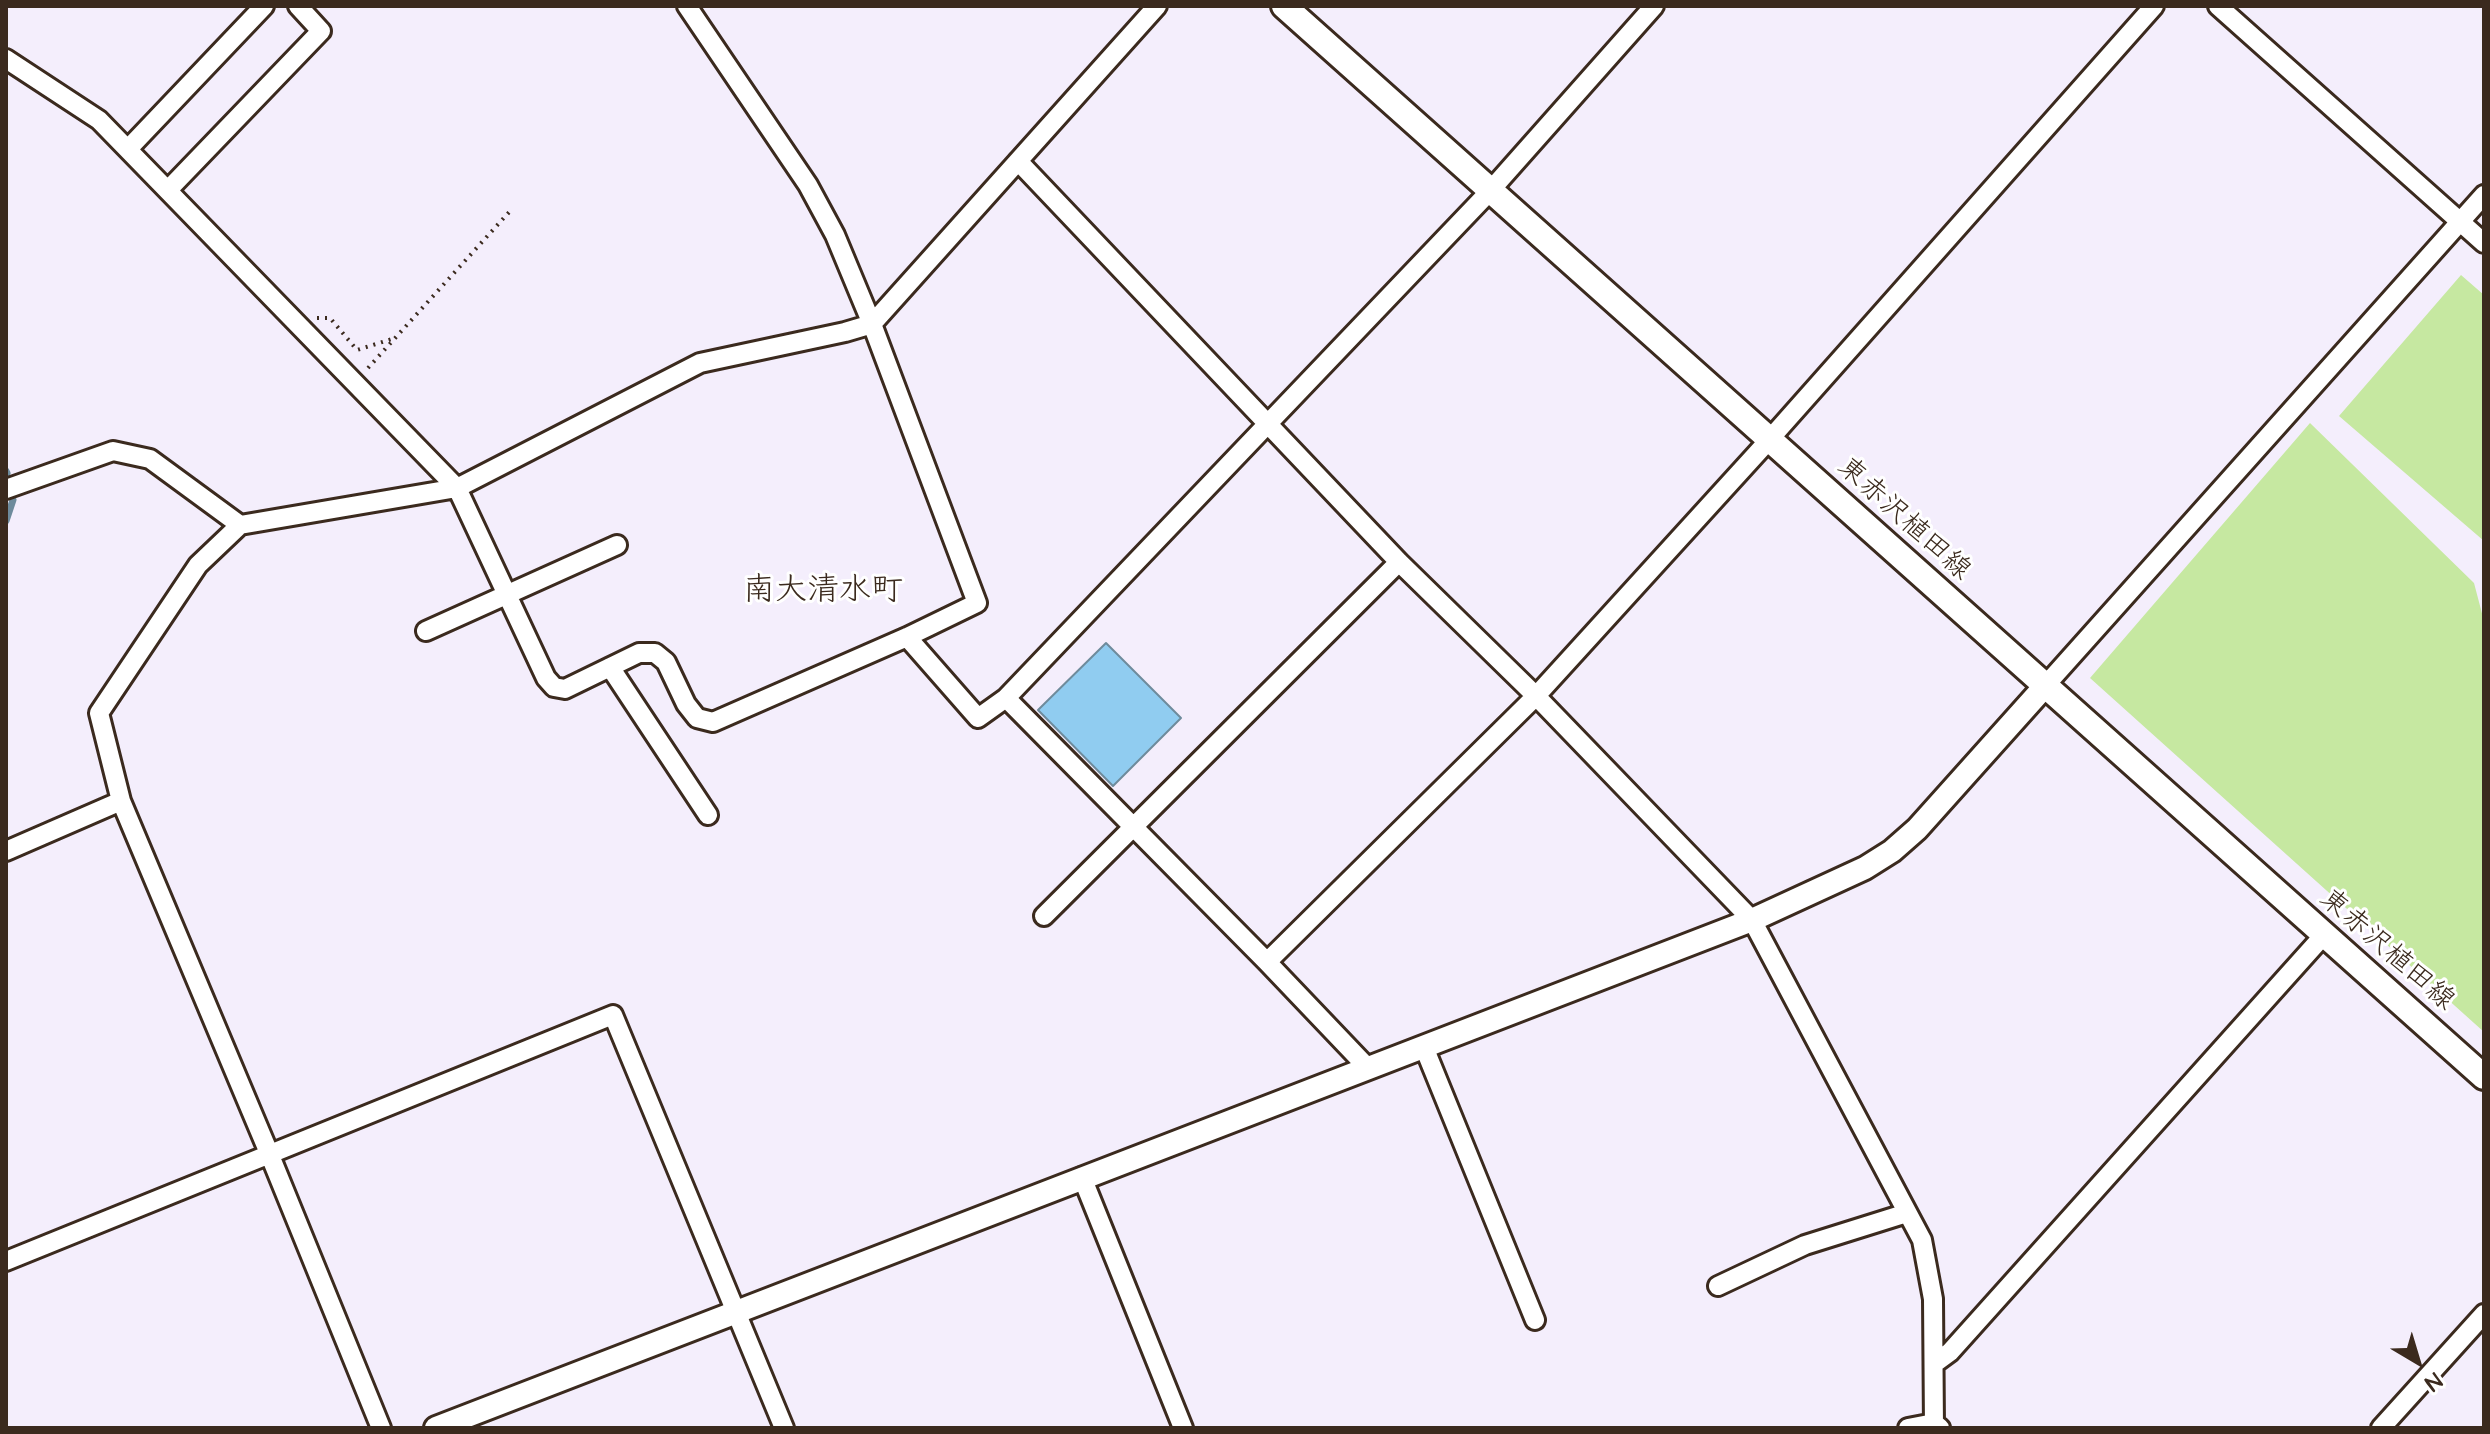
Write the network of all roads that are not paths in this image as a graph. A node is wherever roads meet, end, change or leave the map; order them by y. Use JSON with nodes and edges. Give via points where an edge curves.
{"nodes":[{"id":1,"x":264,"y":6,"type":"edge"},
{"id":2,"x":298,"y":6,"type":"edge"},
{"id":3,"x":687,"y":6,"type":"edge"},
{"id":4,"x":1157,"y":6,"type":"edge"},
{"id":5,"x":1284,"y":6,"type":"edge"},
{"id":6,"x":1654,"y":6,"type":"edge"},
{"id":7,"x":2154,"y":6,"type":"edge"},
{"id":8,"x":2218,"y":6,"type":"edge"},
{"id":9,"x":6,"y":59,"type":"edge"},
{"id":10,"x":128,"y":149,"type":"junction"},
{"id":11,"x":1018,"y":161,"type":"junction"},
{"id":12,"x":168,"y":190,"type":"junction"},
{"id":13,"x":1490,"y":191,"type":"junction"},
{"id":14,"x":2484,"y":195,"type":"edge"},
{"id":15,"x":2460,"y":221,"type":"junction"},
{"id":16,"x":2484,"y":243,"type":"edge"},
{"id":17,"x":872,"y":324,"type":"junction"},
{"id":18,"x":1268,"y":425,"type":"junction"},
{"id":19,"x":1769,"y":440,"type":"junction"},
{"id":20,"x":457,"y":488,"type":"junction"},
{"id":21,"x":6,"y":489,"type":"edge"},
{"id":22,"x":240,"y":525,"type":"junction"},
{"id":23,"x":617,"y":545,"type":"dead end"},
{"id":24,"x":1399,"y":562,"type":"junction"},
{"id":25,"x":507,"y":594,"type":"junction"},
{"id":26,"x":426,"y":631,"type":"dead end"},
{"id":27,"x":907,"y":637,"type":"junction"},
{"id":28,"x":610,"y":667,"type":"junction"},
{"id":29,"x":2045,"y":686,"type":"junction"},
{"id":30,"x":1536,"y":696,"type":"junction"},
{"id":31,"x":1006,"y":698,"type":"junction"},
{"id":32,"x":121,"y":801,"type":"junction"},
{"id":33,"x":708,"y":815,"type":"dead end"},
{"id":34,"x":1135,"y":828,"type":"junction"},
{"id":35,"x":6,"y":851,"type":"edge"},
{"id":36,"x":1044,"y":916,"type":"dead end"},
{"id":37,"x":1752,"y":920,"type":"junction"},
{"id":38,"x":2323,"y":936,"type":"junction"},
{"id":39,"x":1267,"y":962,"type":"junction"},
{"id":40,"x":1424,"y":1047,"type":"junction"},
{"id":41,"x":1368,"y":1068,"type":"junction"},
{"id":42,"x":2484,"y":1077,"type":"edge"},
{"id":43,"x":269,"y":1153,"type":"junction"},
{"id":44,"x":1082,"y":1177,"type":"junction"},
{"id":45,"x":1907,"y":1213,"type":"junction"},
{"id":46,"x":6,"y":1261,"type":"edge"},
{"id":47,"x":1718,"y":1286,"type":"dead end"},
{"id":48,"x":735,"y":1312,"type":"junction"},
{"id":49,"x":2484,"y":1314,"type":"edge"},
{"id":50,"x":1535,"y":1320,"type":"dead end"},
{"id":51,"x":1935,"y":1363,"type":"junction"},
{"id":52,"x":1936,"y":1426,"type":"edge"},
{"id":53,"x":381,"y":1428,"type":"edge"},
{"id":54,"x":436,"y":1428,"type":"edge"},
{"id":55,"x":784,"y":1428,"type":"edge"},
{"id":56,"x":1183,"y":1428,"type":"edge"},
{"id":57,"x":1908,"y":1428,"type":"edge"},
{"id":58,"x":2381,"y":1428,"type":"edge"}],
"edges":[{"from":1,"to":10,"type":"street"},
{"from":2,"to":12,"type":"street","via":[[321,31]]},
{"from":3,"to":17,"type":"street","via":[[808,185]]},
{"from":4,"to":11,"type":"street"},
{"from":5,"to":13,"type":"main road","name":"東赤沢植田線"},
{"from":6,"to":13,"type":"street"},
{"from":7,"to":19,"type":"street"},
{"from":8,"to":15,"type":"street"},
{"from":9,"to":10,"type":"street","via":[[99,120]]},
{"from":10,"to":12,"type":"street"},
{"from":11,"to":17,"type":"street"},
{"from":11,"to":18,"type":"street"},
{"from":12,"to":20,"type":"street"},
{"from":13,"to":18,"type":"street"},
{"from":13,"to":19,"type":"main road","name":"東赤沢植田線"},
{"from":14,"to":15,"type":"street"},
{"from":15,"to":16,"type":"street"},
{"from":15,"to":29,"type":"street"},
{"from":17,"to":20,"type":"street","via":[[700,363]]},
{"from":17,"to":27,"type":"street","via":[[977,603]]},
{"from":18,"to":24,"type":"street"},
{"from":18,"to":31,"type":"street"},
{"from":19,"to":29,"type":"main road","name":"東赤沢植田線"},
{"from":19,"to":30,"type":"street"},
{"from":20,"to":22,"type":"street"},
{"from":20,"to":25,"type":"street"},
{"from":21,"to":22,"type":"street","via":[[113,451],[150,459]]},
{"from":22,"to":32,"type":"street","via":[[198,565],[99,713]]},
{"from":23,"to":25,"type":"street"},
{"from":24,"to":30,"type":"street"},
{"from":24,"to":34,"type":"street"},
{"from":25,"to":26,"type":"street"},
{"from":25,"to":28,"type":"street","via":[[554,687],[565,689]]},
{"from":27,"to":28,"type":"street","via":[[713,722],[697,718],[666,662],[655,653],[639,653]]},
{"from":27,"to":31,"type":"street","via":[[978,718]]},
{"from":28,"to":33,"type":"street"},
{"from":29,"to":37,"type":"street","via":[[1892,851]]},
{"from":29,"to":38,"type":"main road","name":"東赤沢植田線"},
{"from":30,"to":37,"type":"street"},
{"from":30,"to":39,"type":"street"},
{"from":31,"to":34,"type":"street"},
{"from":32,"to":35,"type":"street"},
{"from":32,"to":43,"type":"street"},
{"from":34,"to":36,"type":"street"},
{"from":34,"to":39,"type":"street"},
{"from":37,"to":40,"type":"street"},
{"from":37,"to":45,"type":"street"},
{"from":38,"to":42,"type":"main road","name":"東赤沢植田線"},
{"from":38,"to":51,"type":"street"},
{"from":39,"to":41,"type":"street"},
{"from":40,"to":41,"type":"street"},
{"from":40,"to":50,"type":"street"},
{"from":41,"to":44,"type":"street"},
{"from":43,"to":46,"type":"street"},
{"from":43,"to":48,"type":"street","via":[[613,1015]]},
{"from":43,"to":53,"type":"street"},
{"from":44,"to":48,"type":"street"},
{"from":44,"to":56,"type":"street"},
{"from":45,"to":47,"type":"street","via":[[1805,1245]]},
{"from":45,"to":51,"type":"street","via":[[1922,1240],[1933,1299]]},
{"from":48,"to":54,"type":"street"},
{"from":48,"to":55,"type":"street"},
{"from":49,"to":58,"type":"street"},
{"from":51,"to":52,"type":"street"},
{"from":52,"to":57,"type":"street"}]}
